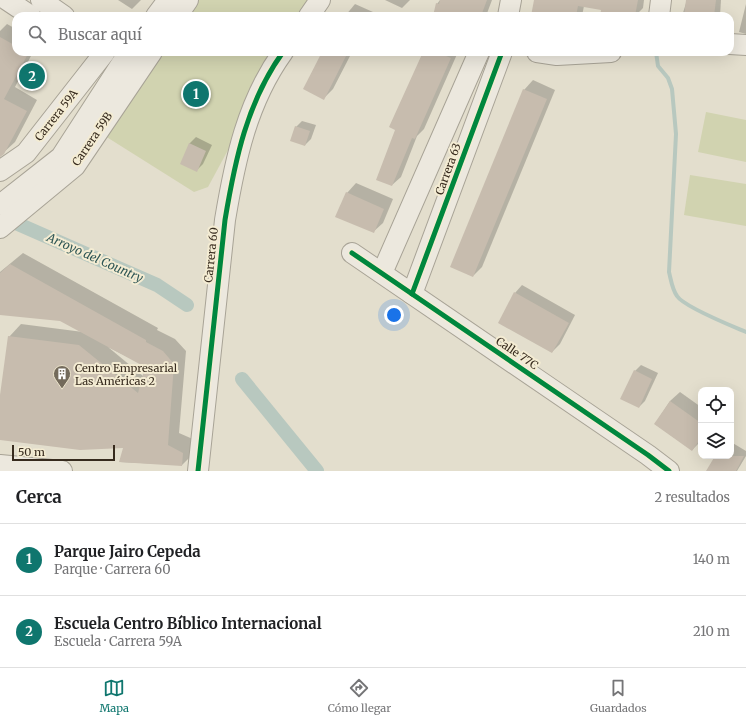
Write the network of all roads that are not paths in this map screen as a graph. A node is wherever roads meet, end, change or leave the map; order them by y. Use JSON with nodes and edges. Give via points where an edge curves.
{"nodes":[{"id":1,"x":7,"y":0,"type":"edge"},
{"id":2,"x":41,"y":0,"type":"edge"},
{"id":3,"x":168,"y":0,"type":"edge"},
{"id":4,"x":188,"y":0,"type":"edge"},
{"id":5,"x":320,"y":0,"type":"edge"},
{"id":6,"x":511,"y":0,"type":"edge"},
{"id":7,"x":661,"y":0,"type":"edge"},
{"id":8,"x":25,"y":12,"type":"edge"},
{"id":9,"x":58,"y":12,"type":"edge"},
{"id":10,"x":159,"y":12,"type":"edge"},
{"id":11,"x":180,"y":12,"type":"edge"},
{"id":12,"x":312,"y":12,"type":"edge"},
{"id":13,"x":509,"y":12,"type":"edge"},
{"id":14,"x":660,"y":12,"type":"edge"},
{"id":15,"x":734,"y":44,"type":"edge"},
{"id":16,"x":746,"y":45,"type":"edge"},
{"id":17,"x":95,"y":56,"type":"edge"},
{"id":18,"x":99,"y":56,"type":"edge"},
{"id":19,"x":144,"y":56,"type":"edge"},
{"id":20,"x":280,"y":56,"type":"edge"},
{"id":21,"x":477,"y":56,"type":"edge"},
{"id":22,"x":501,"y":56,"type":"edge"},
{"id":23,"x":126,"y":65,"type":"edge"},
{"id":24,"x":0,"y":171,"type":"edge"},
{"id":25,"x":5,"y":201,"type":"edge"},
{"id":26,"x":0,"y":228,"type":"edge"},
{"id":27,"x":352,"y":253,"type":"dead end"},
{"id":28,"x":382,"y":273,"type":"junction"},
{"id":29,"x":412,"y":294,"type":"junction"},
{"id":30,"x":0,"y":464,"type":"edge"},
{"id":31,"x":198,"y":466,"type":"edge"},
{"id":32,"x":62,"y":471,"type":"edge"},
{"id":33,"x":669,"y":471,"type":"edge"}],
"edges":[{"from":1,"to":8,"type":"street"},
{"from":2,"to":9,"type":"street"},
{"from":3,"to":10,"type":"street"},
{"from":4,"to":11,"type":"street"},
{"from":5,"to":12,"type":"street"},
{"from":6,"to":13,"type":"street"},
{"from":7,"to":14,"type":"street"},
{"from":15,"to":16,"type":"street"},
{"from":17,"to":24,"type":"street","name":"Carrera 59A","via":[[26,153]]},
{"from":18,"to":23,"type":"street"},
{"from":19,"to":23,"type":"street","name":"Carrera 59B"},
{"from":20,"to":31,"type":"street","name":"Carrera 60","via":[[270,70],[252,108],[240,144],[225,220]]},
{"from":21,"to":28,"type":"street","name":"Carrera 63"},
{"from":22,"to":29,"type":"street","name":"Carrera 63"},
{"from":23,"to":25,"type":"street","name":"Carrera 59B","via":[[61,156]]},
{"from":23,"to":26,"type":"street","name":"Carrera 59B","via":[[75,166]]},
{"from":27,"to":28,"type":"street","name":"Calle 77C"},
{"from":28,"to":29,"type":"street","name":"Calle 77C"},
{"from":29,"to":33,"type":"street","name":"Calle 77C"},
{"from":30,"to":32,"type":"street"}]}
